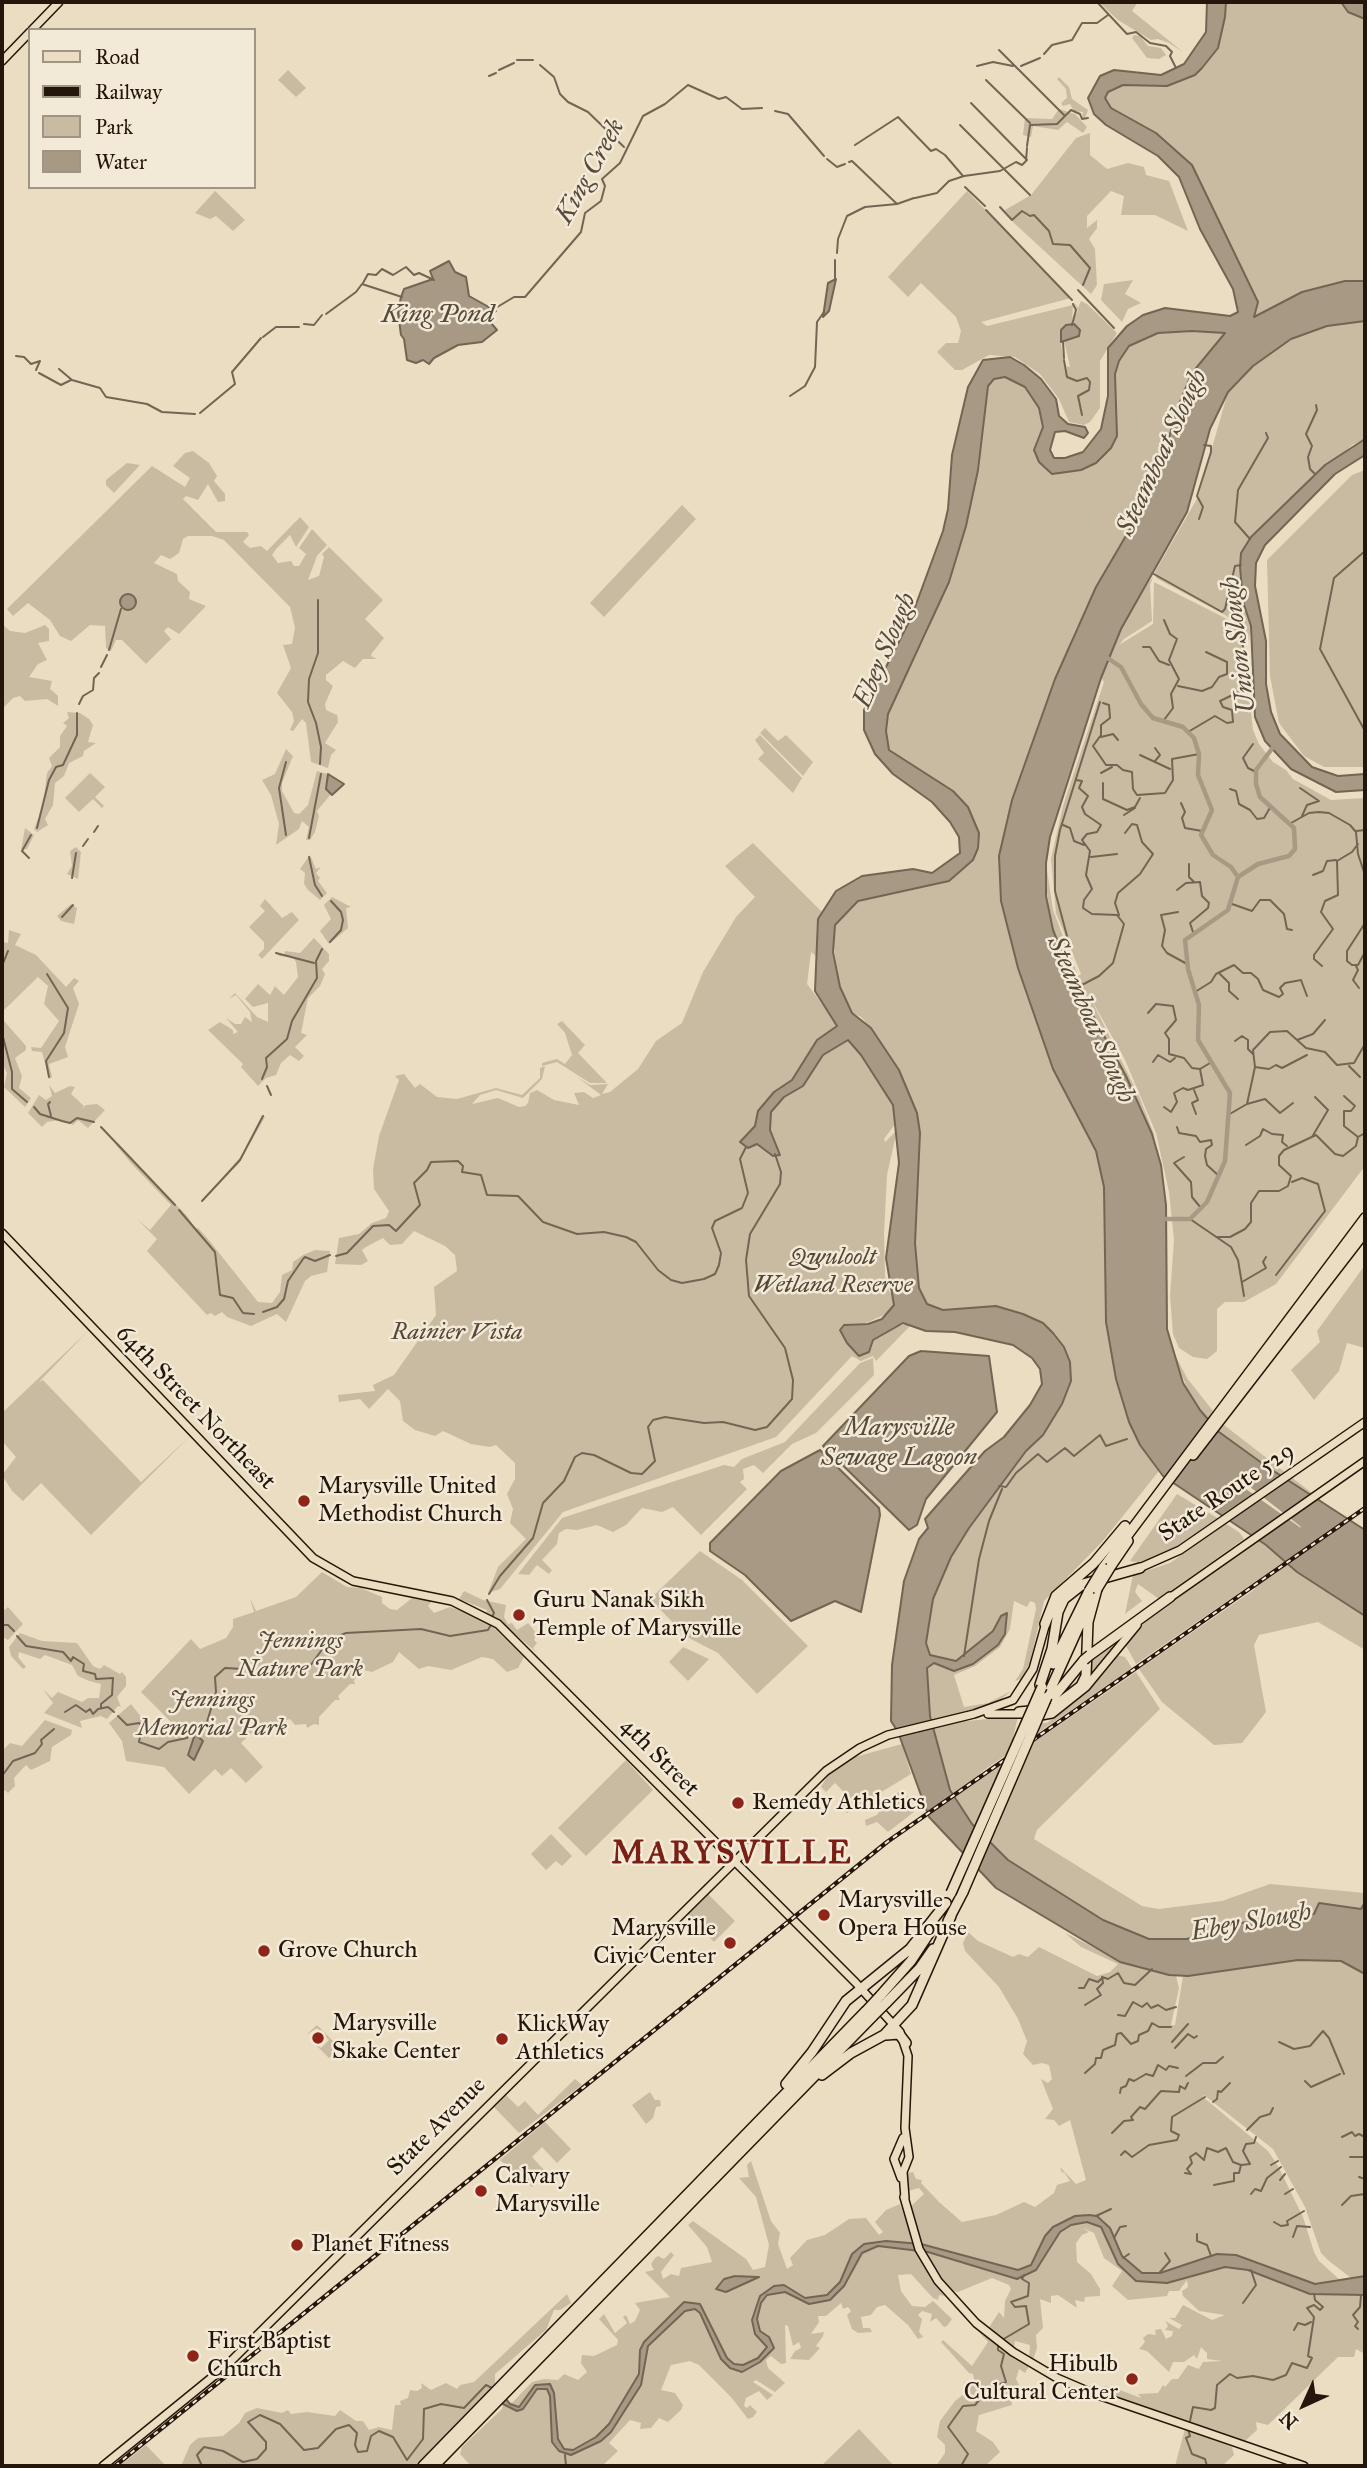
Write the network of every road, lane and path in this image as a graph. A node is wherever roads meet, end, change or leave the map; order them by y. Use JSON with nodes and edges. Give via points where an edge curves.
{"nodes":[{"id":1,"x":59,"y":2,"type":"edge"},
{"id":2,"x":34,"y":28,"type":"edge"},
{"id":3,"x":28,"y":34,"type":"edge"},
{"id":4,"x":2,"y":61,"type":"edge"},
{"id":5,"x":1365,"y":1219,"type":"edge"},
{"id":6,"x":1365,"y":1232,"type":"edge"},
{"id":7,"x":2,"y":1233,"type":"edge"},
{"id":8,"x":1230,"y":1402,"type":"junction"},
{"id":9,"x":1365,"y":1422,"type":"edge"},
{"id":10,"x":1365,"y":1461,"type":"edge"},
{"id":11,"x":1161,"y":1491,"type":"junction"},
{"id":12,"x":1140,"y":1568,"type":"junction"},
{"id":13,"x":1093,"y":1590,"type":"junction"},
{"id":14,"x":1170,"y":1597,"type":"junction"},
{"id":15,"x":1045,"y":1624,"type":"junction"},
{"id":16,"x":556,"y":1681,"type":"joint"},
{"id":17,"x":1041,"y":1686,"type":"junction"},
{"id":18,"x":1049,"y":1698,"type":"junction"},
{"id":19,"x":1005,"y":1703,"type":"junction"},
{"id":20,"x":1005,"y":1714,"type":"junction"},
{"id":21,"x":970,"y":1715,"type":"junction"},
{"id":22,"x":1027,"y":1718,"type":"junction"},
{"id":23,"x":734,"y":1861,"type":"junction"},
{"id":24,"x":765,"y":1896,"type":"junction"},
{"id":25,"x":946,"y":1903,"type":"junction"},
{"id":26,"x":778,"y":1904,"type":"junction"},
{"id":27,"x":951,"y":1916,"type":"junction"},
{"id":28,"x":859,"y":1988,"type":"junction"},
{"id":29,"x":883,"y":2000,"type":"junction"},
{"id":30,"x":870,"y":2014,"type":"junction"},
{"id":31,"x":895,"y":2025,"type":"junction"},
{"id":32,"x":884,"y":2035,"type":"junction"},
{"id":33,"x":905,"y":2043,"type":"junction"},
{"id":34,"x":767,"y":2122,"type":"junction"},
{"id":35,"x":905,"y":2128,"type":"junction"},
{"id":36,"x":748,"y":2130,"type":"junction"},
{"id":37,"x":898,"y":2151,"type":"junction"},
{"id":38,"x":908,"y":2151,"type":"junction"},
{"id":39,"x":896,"y":2165,"type":"junction"},
{"id":40,"x":906,"y":2165,"type":"junction"},
{"id":41,"x":905,"y":2201,"type":"junction"},
{"id":42,"x":505,"y":2390,"type":"junction"},
{"id":43,"x":103,"y":2466,"type":"edge"},
{"id":44,"x":422,"y":2466,"type":"edge"},
{"id":45,"x":434,"y":2466,"type":"edge"},
{"id":46,"x":1304,"y":2466,"type":"edge"}],
"edges":[{"from":1,"to":2,"type":"main road"},
{"from":3,"to":4,"type":"main road"},
{"from":5,"to":8,"type":"highway"},
{"from":6,"to":8,"type":"highway"},
{"from":7,"to":16,"type":"main road","name":"64th Street Northeast","via":[[313,1558],[353,1581],[452,1601],[486,1616]]},
{"from":8,"to":11,"type":"highway"},
{"from":9,"to":12,"type":"main road","name":"State Route 529","via":[[1168,1558]]},
{"from":10,"to":14,"type":"main road"},
{"from":11,"to":13,"type":"highway","bridge":true},
{"from":11,"to":15,"type":"highway","via":[[1056,1596]]},
{"from":12,"to":15,"type":"main road","name":"State Route 529","via":[[1075,1585],[1060,1597]]},
{"from":12,"to":17,"type":"highway","via":[[1083,1584],[1065,1599]]},
{"from":13,"to":17,"type":"highway"},
{"from":13,"to":18,"type":"highway"},
{"from":13,"to":22,"type":"highway","via":[[1086,1676],[1081,1686],[1051,1709]]},
{"from":14,"to":18,"type":"highway","via":[[1087,1657]]},
{"from":14,"to":22,"type":"main road","via":[[1133,1629],[1081,1692],[1052,1714]]},
{"from":15,"to":19,"type":"main road","name":"State Route 529","via":[[1033,1669]]},
{"from":16,"to":23,"type":"main road","name":"4th Street"},
{"from":17,"to":22,"type":"highway","bridge":true},
{"from":18,"to":22,"type":"highway","bridge":true},
{"from":19,"to":20,"type":"main road"},
{"from":19,"to":20,"type":"main road","via":[[1013,1708]]},
{"from":19,"to":21,"type":"main road","name":"State Avenue"},
{"from":20,"to":21,"type":"main road","name":"State Avenue"},
{"from":20,"to":22,"type":"main road"},
{"from":21,"to":23,"type":"main road","name":"State Avenue","via":[[888,1735],[860,1748],[826,1771]]},
{"from":22,"to":25,"type":"highway","bridge":true},
{"from":22,"to":27,"type":"highway","bridge":true},
{"from":23,"to":24,"type":"main road","name":"4th Street"},
{"from":23,"to":26,"type":"main road","name":"4th Street"},
{"from":23,"to":43,"type":"main road","name":"State Avenue","via":[[226,2366]]},
{"from":24,"to":26,"type":"main road"},
{"from":24,"to":28,"type":"main road","name":"4th Street"},
{"from":25,"to":28,"type":"highway","via":[[910,1949]]},
{"from":25,"to":29,"type":"highway"},
{"from":26,"to":28,"type":"main road","name":"4th Street"},
{"from":27,"to":29,"type":"highway","via":[[919,1969]]},
{"from":27,"to":31,"type":"highway","via":[[922,1986]]},
{"from":28,"to":31,"type":"main road","name":"4th Street"},
{"from":28,"to":36,"type":"highway"},
{"from":29,"to":30,"type":"highway","bridge":true},
{"from":30,"to":34,"type":"highway"},
{"from":30,"to":36,"type":"highway"},
{"from":31,"to":32,"type":"highway"},
{"from":31,"to":33,"type":"main road","name":"4th Street"},
{"from":32,"to":33,"type":"highway","via":[[894,2032]]},
{"from":32,"to":34,"type":"highway","via":[[837,2063]]},
{"from":33,"to":35,"type":"main road"},
{"from":34,"to":42,"type":"highway"},
{"from":35,"to":37,"type":"main road"},
{"from":35,"to":38,"type":"main road"},
{"from":36,"to":42,"type":"highway"},
{"from":37,"to":38,"type":"main road"},
{"from":37,"to":39,"type":"main road"},
{"from":38,"to":40,"type":"main road"},
{"from":39,"to":40,"type":"main road"},
{"from":39,"to":41,"type":"main road"},
{"from":40,"to":41,"type":"main road"},
{"from":41,"to":46,"type":"main road","via":[[919,2249],[948,2295],[989,2334],[1031,2363],[1092,2393]]},
{"from":42,"to":44,"type":"highway"},
{"from":42,"to":45,"type":"highway"}]}
